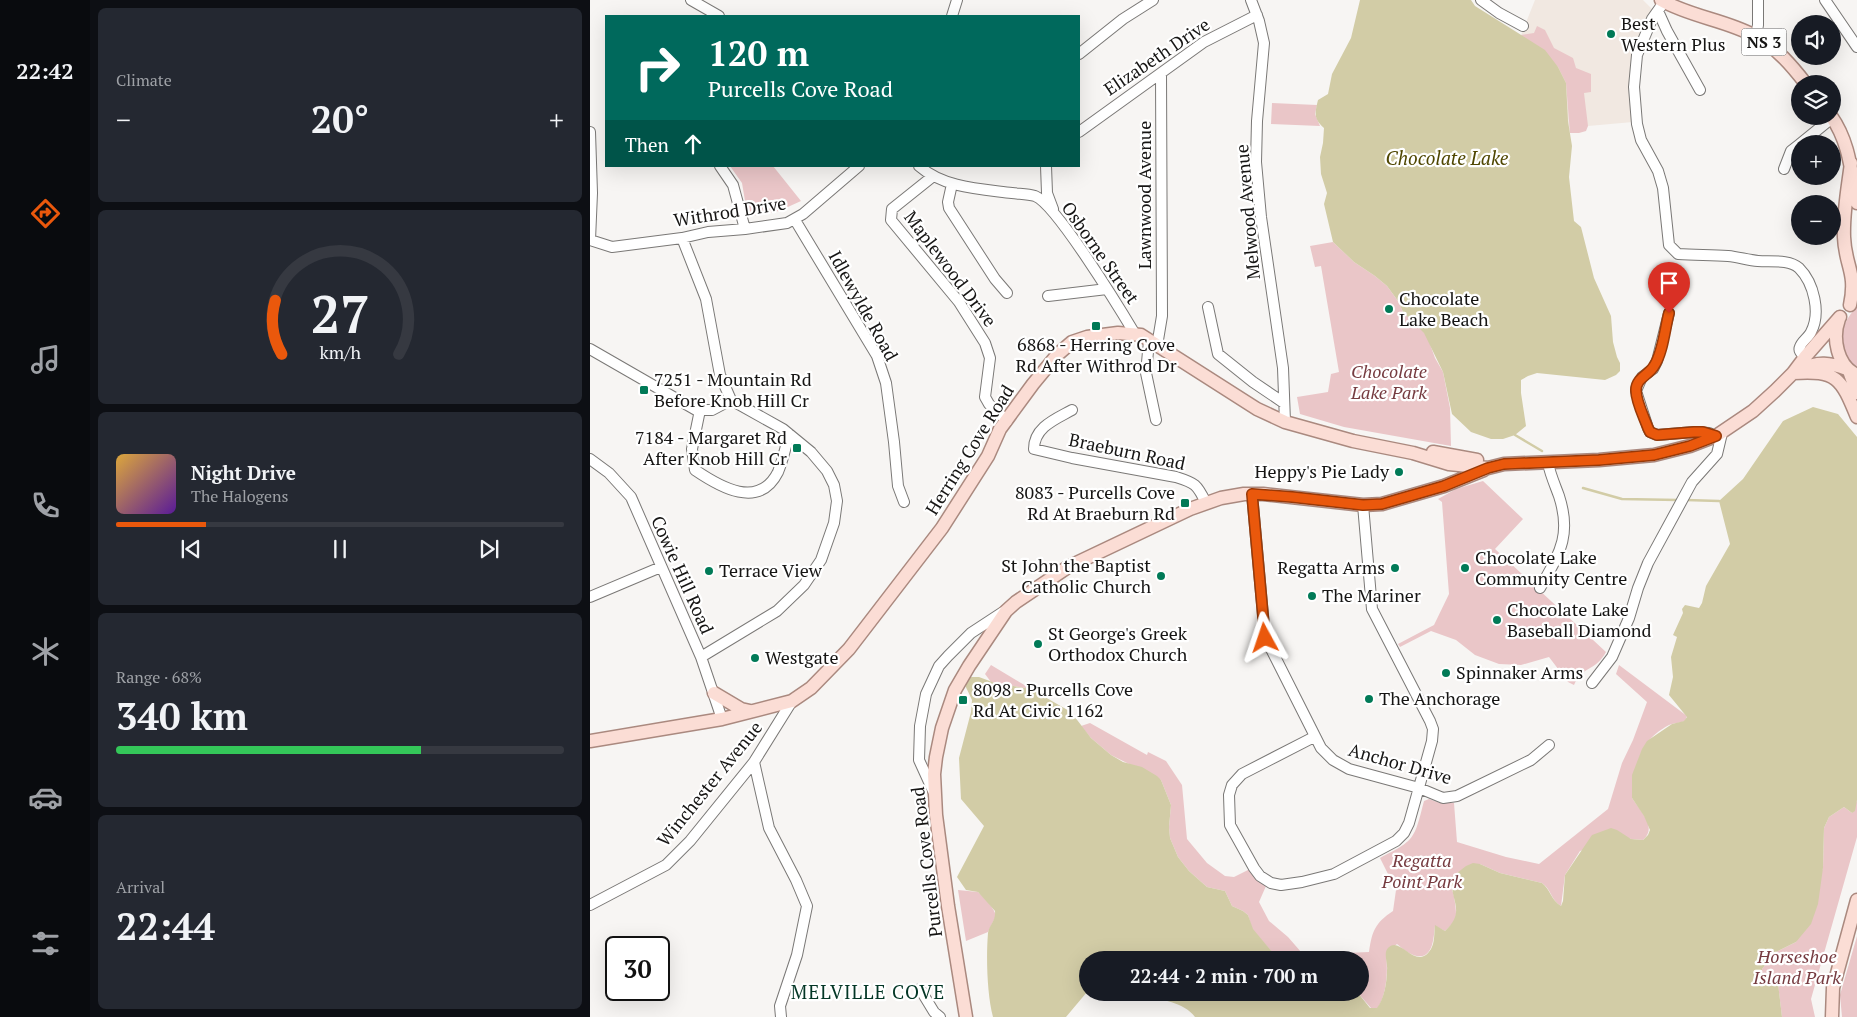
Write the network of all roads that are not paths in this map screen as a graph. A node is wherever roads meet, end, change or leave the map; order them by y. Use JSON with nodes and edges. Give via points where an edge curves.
{"nodes":[{"id":1,"x":691,"y":0,"type":"edge"},
{"id":2,"x":956,"y":0,"type":"edge"},
{"id":3,"x":1153,"y":0,"type":"edge"},
{"id":4,"x":1251,"y":0,"type":"edge"},
{"id":5,"x":1480,"y":0,"type":"edge"},
{"id":6,"x":1758,"y":0,"type":"edge"},
{"id":7,"x":1825,"y":0,"type":"edge"},
{"id":8,"x":1661,"y":4,"type":"edge"},
{"id":9,"x":717,"y":15,"type":"edge"},
{"id":10,"x":952,"y":15,"type":"edge"},
{"id":11,"x":1257,"y":15,"type":"junction"},
{"id":12,"x":1524,"y":26,"type":"dead end"},
{"id":13,"x":1756,"y":36,"type":"junction"},
{"id":14,"x":1857,"y":47,"type":"edge"},
{"id":15,"x":1080,"y":53,"type":"edge"},
{"id":16,"x":1161,"y":73,"type":"junction"},
{"id":17,"x":1798,"y":75,"type":"edge"},
{"id":18,"x":1700,"y":90,"type":"dead end"},
{"id":19,"x":1822,"y":125,"type":"edge"},
{"id":20,"x":1836,"y":125,"type":"edge"},
{"id":21,"x":1080,"y":131,"type":"edge"},
{"id":22,"x":590,"y":132,"type":"edge"},
{"id":23,"x":1810,"y":135,"type":"edge"},
{"id":24,"x":1791,"y":151,"type":"edge"},
{"id":25,"x":1851,"y":163,"type":"junction"},
{"id":26,"x":721,"y":167,"type":"edge"},
{"id":27,"x":858,"y":167,"type":"edge"},
{"id":28,"x":920,"y":167,"type":"edge"},
{"id":29,"x":1046,"y":167,"type":"edge"},
{"id":30,"x":1784,"y":169,"type":"dead end"},
{"id":31,"x":932,"y":177,"type":"junction"},
{"id":32,"x":952,"y":184,"type":"junction"},
{"id":33,"x":1857,"y":203,"type":"edge"},
{"id":34,"x":1054,"y":212,"type":"junction"},
{"id":35,"x":795,"y":220,"type":"junction"},
{"id":36,"x":745,"y":229,"type":"junction"},
{"id":37,"x":682,"y":238,"type":"junction"},
{"id":38,"x":590,"y":240,"type":"edge"},
{"id":39,"x":1107,"y":289,"type":"junction"},
{"id":40,"x":1007,"y":293,"type":"dead end"},
{"id":41,"x":1048,"y":296,"type":"dead end"},
{"id":42,"x":1853,"y":303,"type":"edge"},
{"id":43,"x":1208,"y":307,"type":"dead end"},
{"id":44,"x":1669,"y":313,"type":"dead end"},
{"id":45,"x":1840,"y":317,"type":"junction"},
{"id":46,"x":1135,"y":334,"type":"junction"},
{"id":47,"x":1153,"y":344,"type":"junction"},
{"id":48,"x":590,"y":349,"type":"edge"},
{"id":49,"x":1805,"y":357,"type":"junction"},
{"id":50,"x":1851,"y":372,"type":"edge"},
{"id":51,"x":1793,"y":373,"type":"junction"},
{"id":52,"x":1857,"y":393,"type":"edge"},
{"id":53,"x":730,"y":400,"type":"junction"},
{"id":54,"x":1284,"y":403,"type":"junction"},
{"id":55,"x":700,"y":410,"type":"junction"},
{"id":56,"x":1072,"y":410,"type":"dead end"},
{"id":57,"x":1857,"y":417,"type":"edge"},
{"id":58,"x":1156,"y":420,"type":"dead end"},
{"id":59,"x":1007,"y":421,"type":"junction"},
{"id":60,"x":1285,"y":422,"type":"junction"},
{"id":61,"x":789,"y":434,"type":"junction"},
{"id":62,"x":1719,"y":434,"type":"junction"},
{"id":63,"x":590,"y":459,"type":"edge"},
{"id":64,"x":1449,"y":460,"type":"junction"},
{"id":65,"x":1548,"y":463,"type":"junction"},
{"id":66,"x":1504,"y":464,"type":"junction"},
{"id":67,"x":1488,"y":468,"type":"junction"},
{"id":68,"x":1434,"y":488,"type":"junction"},
{"id":69,"x":1252,"y":494,"type":"junction"},
{"id":70,"x":904,"y":502,"type":"dead end"},
{"id":71,"x":1206,"y":503,"type":"junction"},
{"id":72,"x":1363,"y":505,"type":"junction"},
{"id":73,"x":662,"y":567,"type":"junction"},
{"id":74,"x":1540,"y":588,"type":"dead end"},
{"id":75,"x":590,"y":597,"type":"edge"},
{"id":76,"x":1006,"y":610,"type":"junction"},
{"id":77,"x":701,"y":657,"type":"junction"},
{"id":78,"x":1592,"y":683,"type":"dead end"},
{"id":79,"x":714,"y":693,"type":"junction"},
{"id":80,"x":792,"y":701,"type":"junction"},
{"id":81,"x":753,"y":711,"type":"junction"},
{"id":82,"x":722,"y":719,"type":"junction"},
{"id":83,"x":1314,"y":737,"type":"junction"},
{"id":84,"x":590,"y":741,"type":"edge"},
{"id":85,"x":1549,"y":745,"type":"dead end"},
{"id":86,"x":754,"y":762,"type":"junction"},
{"id":87,"x":1419,"y":788,"type":"junction"},
{"id":88,"x":935,"y":794,"type":"junction"},
{"id":89,"x":1857,"y":900,"type":"edge"},
{"id":90,"x":590,"y":905,"type":"edge"},
{"id":91,"x":920,"y":990,"type":"dead end"},
{"id":92,"x":781,"y":1017,"type":"edge"},
{"id":93,"x":940,"y":1017,"type":"edge"},
{"id":94,"x":966,"y":1017,"type":"edge"},
{"id":95,"x":1832,"y":1017,"type":"edge"}],
"edges":[{"from":1,"to":9,"type":"street"},
{"from":2,"to":10,"type":"street"},
{"from":3,"to":15,"type":"street"},
{"from":4,"to":11,"type":"street","name":"Melwood Avenue"},
{"from":5,"to":12,"type":"street"},
{"from":6,"to":13,"type":"street"},
{"from":7,"to":14,"type":"street"},
{"from":8,"to":13,"type":"main road","number":"NS 3"},
{"from":8,"to":18,"type":"street","via":[[1667,31]]},
{"from":8,"to":49,"type":"street","via":[[1637,55],[1634,87],[1636,124],[1663,188],[1669,245],[1678,254],[1730,256],[1796,266],[1810,284],[1816,306],[1811,332],[1800,348]]},
{"from":11,"to":16,"type":"street","name":"Elizabeth Drive","via":[[1204,42]]},
{"from":11,"to":54,"type":"street","name":"Melwood Avenue","via":[[1264,56],[1256,162],[1283,368]]},
{"from":13,"to":17,"type":"main road","number":"NS 3","via":[[1786,60]]},
{"from":16,"to":21,"type":"street","name":"Elizabeth Drive"},
{"from":16,"to":47,"type":"street","name":"Lawnwood Avenue","via":[[1162,316]]},
{"from":19,"to":23,"type":"street"},
{"from":20,"to":25,"type":"main road","via":[[1846,142]]},
{"from":22,"to":38,"type":"street"},
{"from":24,"to":30,"type":"street"},
{"from":25,"to":33,"type":"main road"},
{"from":25,"to":42,"type":"main road","via":[[1844,225],[1845,250],[1854,279]]},
{"from":26,"to":36,"type":"street","via":[[733,185]]},
{"from":27,"to":35,"type":"street","name":"Withrod Drive"},
{"from":28,"to":31,"type":"street","name":"Osborne Street"},
{"from":29,"to":34,"type":"street","via":[[1047,193]]},
{"from":31,"to":32,"type":"street","name":"Osborne Street"},
{"from":31,"to":59,"type":"street","name":"Maplewood Drive","via":[[892,209],[891,220],[959,302],[985,343],[990,354],[986,400]]},
{"from":32,"to":34,"type":"street","name":"Osborne Street","via":[[1036,196]]},
{"from":32,"to":40,"type":"street","via":[[949,208]]},
{"from":34,"to":39,"type":"street","name":"Osborne Street"},
{"from":35,"to":36,"type":"street","name":"Withrod Drive"},
{"from":35,"to":70,"type":"street","name":"Idlewylde Road","via":[[876,356],[886,383],[898,486]]},
{"from":36,"to":37,"type":"street","name":"Withrod Drive"},
{"from":37,"to":38,"type":"street","name":"Withrod Drive","via":[[612,247]]},
{"from":37,"to":53,"type":"street","via":[[706,299],[720,375]]},
{"from":39,"to":41,"type":"street"},
{"from":39,"to":46,"type":"street","name":"Osborne Street"},
{"from":42,"to":45,"type":"main road","name":"Herring Cove Road"},
{"from":43,"to":54,"type":"street","via":[[1218,354]]},
{"from":44,"to":62,"type":"street","via":[[1657,361],[1653,369],[1642,377],[1636,391],[1648,428],[1657,435]]},
{"from":45,"to":49,"type":"main road","name":"Herring Cove Road"},
{"from":45,"to":50,"type":"main road","via":[[1836,343]]},
{"from":46,"to":47,"type":"main road","name":"Herring Cove Road"},
{"from":46,"to":59,"type":"main road","name":"Herring Cove Road","via":[[1118,333],[1072,342],[1038,378]]},
{"from":47,"to":58,"type":"street","name":"Lawnwood Avenue","via":[[1146,373]]},
{"from":47,"to":60,"type":"main road","name":"Herring Cove Road","via":[[1257,409]]},
{"from":48,"to":55,"type":"street"},
{"from":49,"to":51,"type":"main road","name":"Herring Cove Road"},
{"from":50,"to":51,"type":"main road","name":"Herring Cove Road","via":[[1829,363],[1817,363]]},
{"from":50,"to":52,"type":"main road"},
{"from":51,"to":57,"type":"main road","via":[[1815,372],[1836,379],[1846,391]]},
{"from":51,"to":62,"type":"main road","name":"Herring Cove Road","via":[[1753,411]]},
{"from":53,"to":55,"type":"street","via":[[712,410]]},
{"from":53,"to":61,"type":"street"},
{"from":54,"to":60,"type":"street","name":"Melwood Avenue"},
{"from":55,"to":61,"type":"street","via":[[692,449],[694,470],[731,491],[753,492],[768,486],[778,471]]},
{"from":56,"to":71,"type":"street","name":"Braeburn Road","via":[[1042,428],[1034,449],[1176,477],[1199,488]]},
{"from":59,"to":80,"type":"main road","name":"Herring Cove Road","via":[[942,528],[900,584],[835,665],[820,681]]},
{"from":60,"to":64,"type":"main road","name":"Herring Cove Road","via":[[1353,441],[1413,453],[1426,451]]},
{"from":61,"to":77,"type":"street","via":[[811,452],[834,485],[837,501],[834,523],[821,560],[804,585],[777,611]]},
{"from":62,"to":65,"type":"main road","name":"Herring Cove Road","via":[[1690,446],[1654,455]]},
{"from":62,"to":78,"type":"street","via":[[1716,454],[1692,482],[1681,502],[1648,563],[1612,657]]},
{"from":63,"to":73,"type":"street","name":"Cowie Hill Road","via":[[609,473],[631,497]]},
{"from":64,"to":66,"type":"main road","name":"Herring Cove Road"},
{"from":64,"to":67,"type":"main road","name":"Herring Cove Road"},
{"from":64,"to":68,"type":"main road","via":[[1444,477]]},
{"from":65,"to":66,"type":"main road","name":"Herring Cove Road"},
{"from":65,"to":74,"type":"street","via":[[1563,512],[1564,538]]},
{"from":66,"to":67,"type":"main road","name":"Herring Cove Road"},
{"from":67,"to":68,"type":"main road","name":"Purcells Cove Road"},
{"from":68,"to":72,"type":"main road","name":"Purcells Cove Road","via":[[1394,502]]},
{"from":69,"to":71,"type":"main road","name":"Purcells Cove Road"},
{"from":69,"to":72,"type":"main road","name":"Purcells Cove Road"},
{"from":69,"to":83,"type":"street","name":"Anchor Drive","via":[[1265,638]]},
{"from":71,"to":76,"type":"main road","name":"Purcells Cove Road","via":[[1068,567]]},
{"from":72,"to":87,"type":"street","via":[[1372,609],[1433,729]]},
{"from":73,"to":75,"type":"street"},
{"from":73,"to":77,"type":"street","name":"Cowie Hill Road"},
{"from":76,"to":88,"type":"main road","name":"Purcells Cove Road","via":[[968,666],[951,702],[936,757]]},
{"from":76,"to":88,"type":"street","via":[[971,633],[948,656],[939,666],[926,694],[920,726],[919,760]]},
{"from":77,"to":79,"type":"street","name":"Cowie Hill Road"},
{"from":79,"to":81,"type":"main road","via":[[740,709]]},
{"from":79,"to":82,"type":"street","name":"Cowie Hill Road"},
{"from":80,"to":81,"type":"main road","name":"Herring Cove Road"},
{"from":80,"to":86,"type":"street","name":"Winchester Avenue"},
{"from":81,"to":82,"type":"main road","name":"Herring Cove Road"},
{"from":82,"to":84,"type":"main road","name":"Herring Cove Road"},
{"from":83,"to":87,"type":"street","name":"Anchor Drive","via":[[1326,753],[1345,768]]},
{"from":83,"to":87,"type":"street","via":[[1242,774],[1230,791],[1230,825],[1256,872],[1268,881],[1281,885],[1312,881],[1334,874],[1396,841],[1408,826]]},
{"from":85,"to":87,"type":"street","name":"Anchor Drive","via":[[1531,760],[1455,797],[1442,798]]},
{"from":86,"to":90,"type":"street","name":"Winchester Avenue","via":[[690,841],[666,865]]},
{"from":86,"to":92,"type":"street","via":[[769,828],[807,906],[797,954],[780,1006]]},
{"from":88,"to":94,"type":"main road","name":"Purcells Cove Road","via":[[948,906]]},
{"from":89,"to":95,"type":"main road","via":[[1833,988]]},
{"from":91,"to":93,"type":"street"}]}
